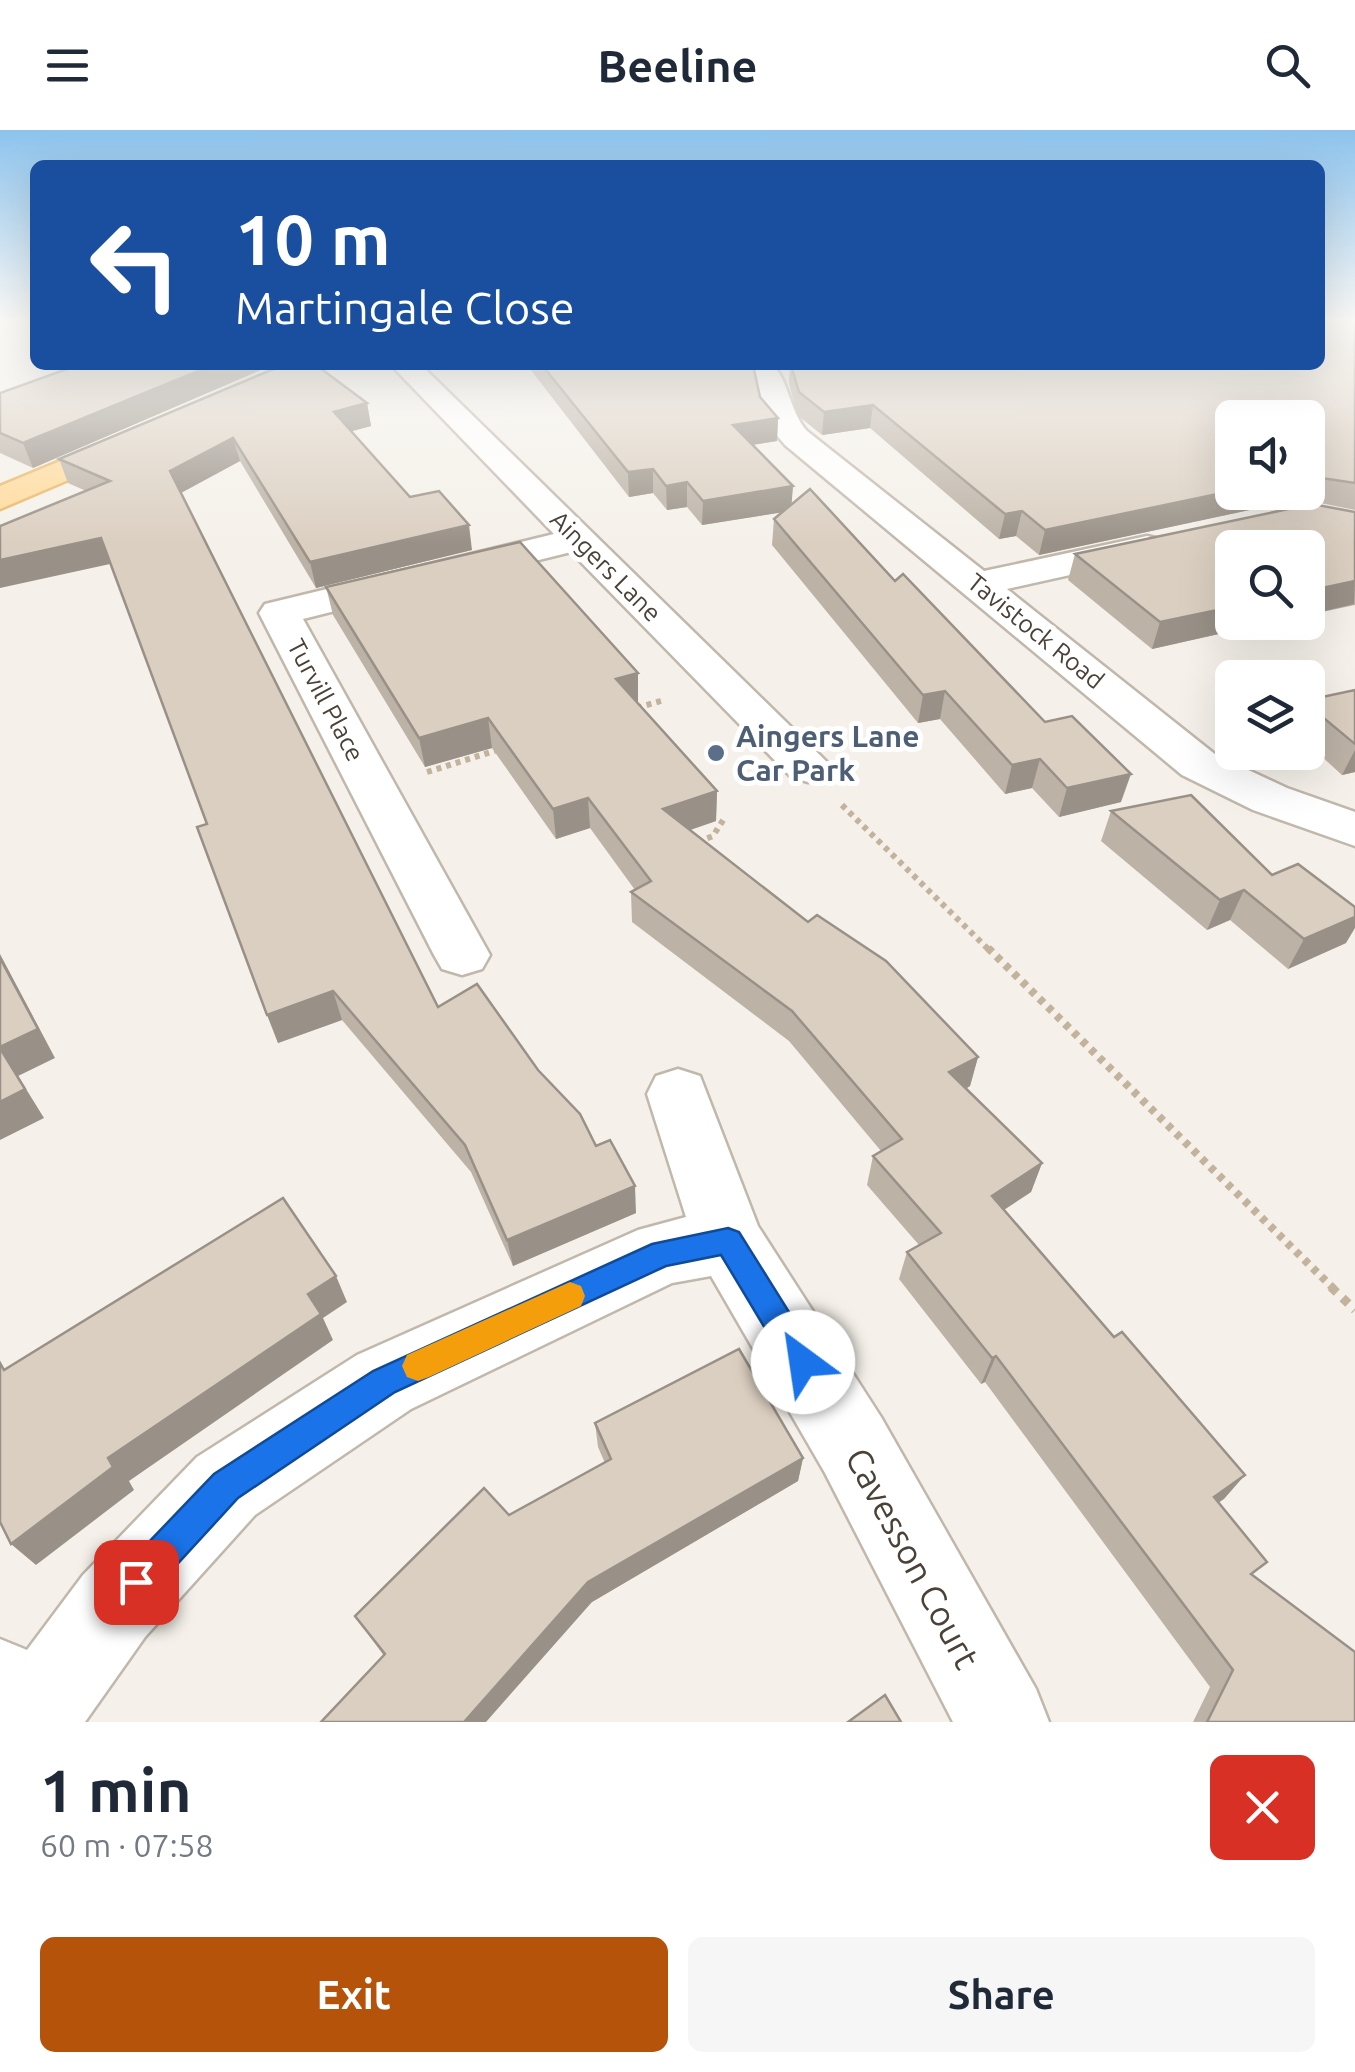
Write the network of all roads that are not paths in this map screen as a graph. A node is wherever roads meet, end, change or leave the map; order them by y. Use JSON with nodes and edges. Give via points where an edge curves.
{"nodes":[{"id":1,"x":434,"y":395,"type":"edge"},
{"id":2,"x":772,"y":395,"type":"edge"},
{"id":3,"x":156,"y":432,"type":"edge"},
{"id":4,"x":0,"y":498,"type":"edge"},
{"id":5,"x":1187,"y":538,"type":"edge"},
{"id":6,"x":579,"y":539,"type":"junction"},
{"id":7,"x":979,"y":584,"type":"junction"},
{"id":8,"x":808,"y":767,"type":"road end"},
{"id":9,"x":1355,"y":830,"type":"edge"},
{"id":10,"x":462,"y":955,"type":"dead end"},
{"id":11,"x":678,"y":1094,"type":"dead end"},
{"id":12,"x":728,"y":1241,"type":"junction"},
{"id":13,"x":22,"y":1706,"type":"edge"},
{"id":14,"x":1002,"y":1722,"type":"edge"}],
"edges":[{"from":1,"to":6,"type":"street","name":"Aingers Lane"},
{"from":2,"to":7,"type":"street","name":"Tavistock Road","via":[[779,420],[796,438]]},
{"from":3,"to":4,"type":"main road"},
{"from":5,"to":7,"type":"street"},
{"from":6,"to":8,"type":"street","name":"Aingers Lane"},
{"from":6,"to":10,"type":"street","name":"Turvill Place","via":[[279,613]]},
{"from":7,"to":9,"type":"street","name":"Tavistock Road","via":[[1199,766]]},
{"from":11,"to":12,"type":"street","name":"Cavesson Court"},
{"from":12,"to":13,"type":"street","via":[[663,1253],[384,1382],[226,1486]]},
{"from":12,"to":14,"type":"street","name":"Cavesson Court","via":[[853,1445]]}]}
